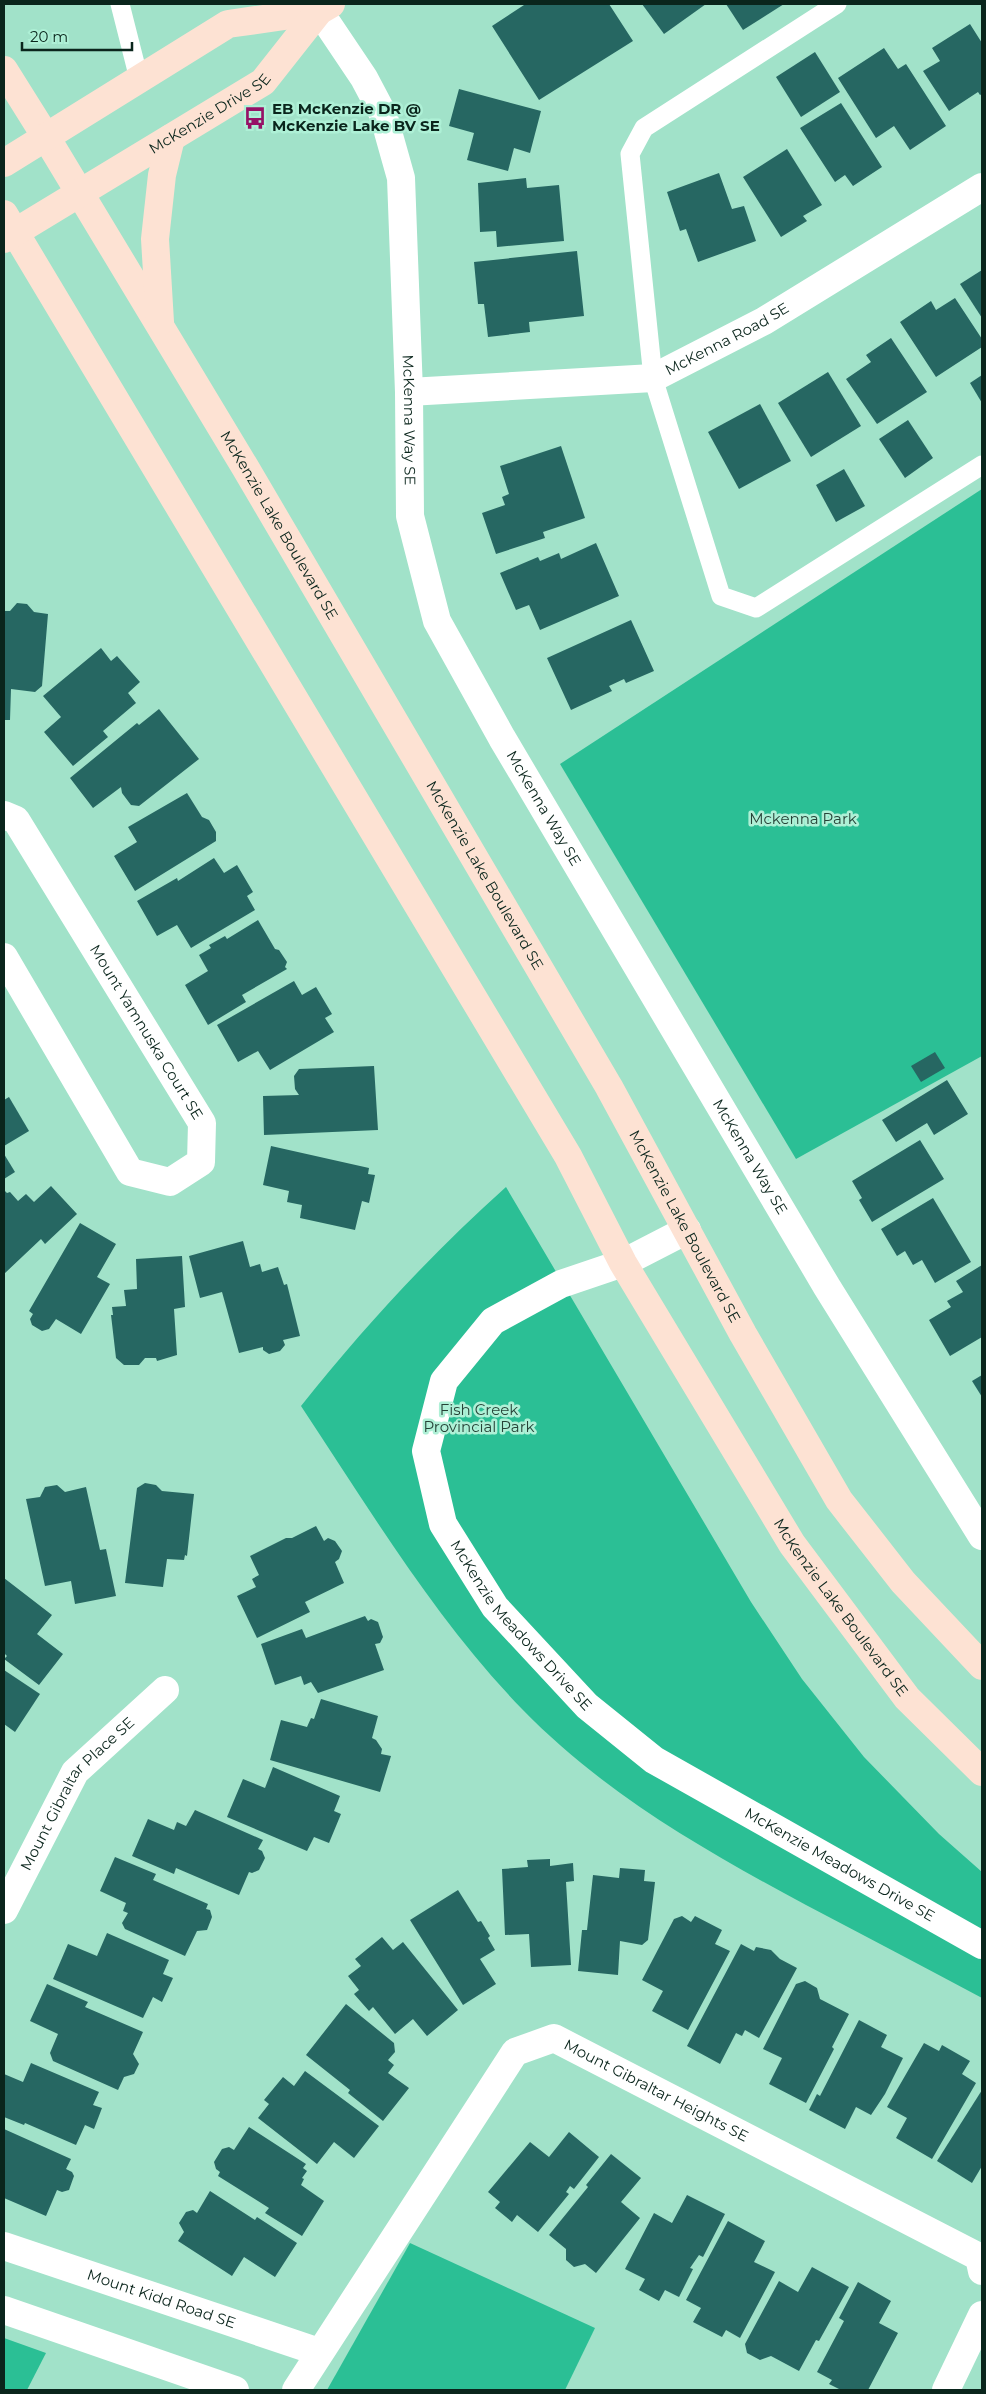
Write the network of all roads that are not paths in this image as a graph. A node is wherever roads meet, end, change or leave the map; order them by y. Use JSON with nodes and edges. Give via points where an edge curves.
{"nodes":[{"id":1,"x":120,"y":4,"type":"edge"},
{"id":2,"x":837,"y":4,"type":"edge"},
{"id":3,"x":321,"y":6,"type":"edge"},
{"id":4,"x":4,"y":70,"type":"edge"},
{"id":5,"x":139,"y":79,"type":"junction"},
{"id":6,"x":46,"y":137,"type":"junction"},
{"id":7,"x":171,"y":138,"type":"junction"},
{"id":8,"x":4,"y":163,"type":"edge"},
{"id":9,"x":982,"y":187,"type":"edge"},
{"id":10,"x":80,"y":193,"type":"junction"},
{"id":11,"x":7,"y":228,"type":"edge"},
{"id":12,"x":160,"y":326,"type":"junction"},
{"id":13,"x":653,"y":378,"type":"junction"},
{"id":14,"x":408,"y":392,"type":"junction"},
{"id":15,"x":982,"y":465,"type":"edge"},
{"id":16,"x":4,"y":815,"type":"edge"},
{"id":17,"x":4,"y":957,"type":"edge"},
{"id":18,"x":687,"y":1230,"type":"junction"},
{"id":19,"x":623,"y":1263,"type":"junction"},
{"id":20,"x":982,"y":1536,"type":"edge"},
{"id":21,"x":982,"y":1666,"type":"edge"},
{"id":22,"x":165,"y":1690,"type":"dead end"},
{"id":23,"x":982,"y":1772,"type":"edge"},
{"id":24,"x":4,"y":1910,"type":"edge"},
{"id":25,"x":982,"y":1945,"type":"edge"},
{"id":26,"x":4,"y":2246,"type":"edge"},
{"id":27,"x":982,"y":2272,"type":"edge"},
{"id":28,"x":4,"y":2310,"type":"edge"},
{"id":29,"x":982,"y":2315,"type":"edge"},
{"id":30,"x":319,"y":2352,"type":"junction"},
{"id":31,"x":235,"y":2390,"type":"edge"},
{"id":32,"x":296,"y":2390,"type":"edge"},
{"id":33,"x":946,"y":2390,"type":"edge"}],
"edges":[{"from":1,"to":5,"type":"lane"},
{"from":2,"to":13,"type":"lane","via":[[644,128],[630,154]]},
{"from":3,"to":5,"type":"main road","via":[[228,24]]},
{"from":3,"to":7,"type":"main road","name":"McKenzie Drive SE","via":[[263,82]]},
{"from":3,"to":14,"type":"street","name":"McKenna Way SE","via":[[383,114],[401,178]]},
{"from":4,"to":6,"type":"main road","name":"McKenzie Lake Boulevard SE"},
{"from":5,"to":6,"type":"main road"},
{"from":6,"to":8,"type":"main road"},
{"from":6,"to":10,"type":"main road","name":"McKenzie Lake Boulevard SE"},
{"from":7,"to":10,"type":"main road","name":"McKenzie Drive SE"},
{"from":7,"to":12,"type":"main road","via":[[162,175],[156,239]]},
{"from":9,"to":13,"type":"street","name":"McKenna Road SE","via":[[764,321]]},
{"from":10,"to":11,"type":"main road","name":"McKenzie Drive SE"},
{"from":10,"to":12,"type":"main road","name":"McKenzie Lake Boulevard SE"},
{"from":11,"to":19,"type":"main road","name":"McKenzie Lake Boulevard SE","via":[[563,1147]]},
{"from":12,"to":18,"type":"main road","name":"McKenzie Lake Boulevard SE","via":[[609,1087]]},
{"from":13,"to":14,"type":"street","name":"McKenna Road SE"},
{"from":13,"to":15,"type":"lane","via":[[721,596],[756,608]]},
{"from":14,"to":20,"type":"street","name":"McKenna Way SE","via":[[410,516],[437,621],[502,738],[812,1261]]},
{"from":16,"to":17,"type":"street","name":"Mount Yamnuska Court SE","via":[[16,820],[202,1123],[201,1162],[170,1182],[130,1172]]},
{"from":18,"to":19,"type":"street","name":"McKenzie Meadows Drive SE"},
{"from":18,"to":21,"type":"main road","name":"McKenzie Lake Boulevard SE","via":[[839,1500],[903,1582]]},
{"from":19,"to":23,"type":"main road","name":"McKenzie Lake Boulevard SE","via":[[792,1544],[907,1698]]},
{"from":19,"to":25,"type":"street","name":"McKenzie Meadows Drive SE","via":[[561,1284],[493,1321],[444,1381],[426,1451],[443,1524],[495,1607],[587,1706],[654,1760]]},
{"from":22,"to":24,"type":"street","name":"Mount Gibraltar Place SE","via":[[75,1772]]},
{"from":26,"to":30,"type":"street","name":"Mount Kidd Road SE"},
{"from":27,"to":30,"type":"street","name":"Mount Gibraltar Heights SE","via":[[979,2257],[554,2038],[515,2052]]},
{"from":28,"to":31,"type":"street"},
{"from":29,"to":33,"type":"street"},
{"from":30,"to":32,"type":"street","name":"Mount Gibraltar Heights SE"}]}
